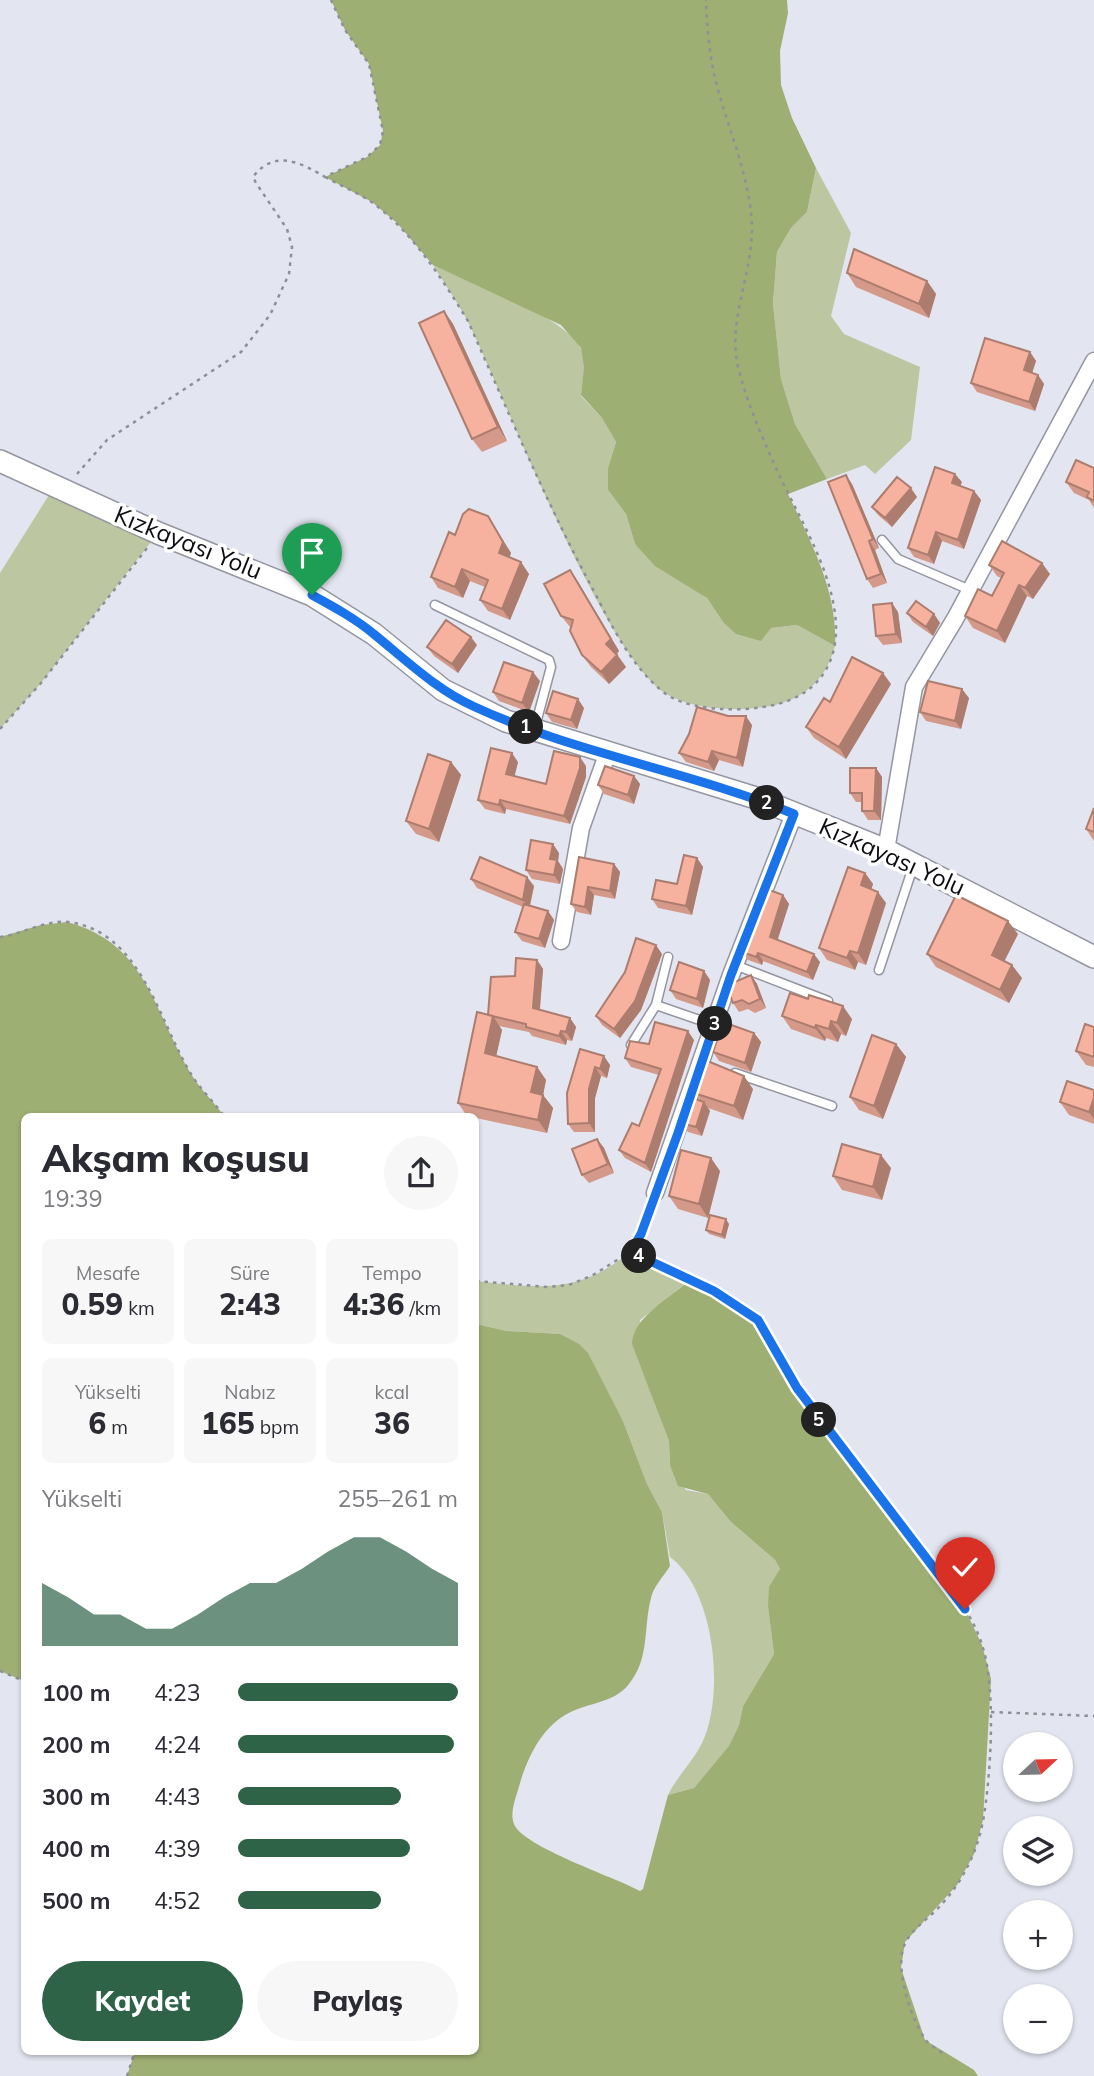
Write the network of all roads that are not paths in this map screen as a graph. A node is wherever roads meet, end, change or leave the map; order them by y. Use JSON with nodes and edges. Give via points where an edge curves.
{"nodes":[{"id":1,"x":1094,"y":361,"type":"edge"},
{"id":2,"x":0,"y":461,"type":"edge"},
{"id":3,"x":882,"y":540,"type":"dead end"},
{"id":4,"x":971,"y":590,"type":"junction"},
{"id":5,"x":435,"y":605,"type":"dead end"},
{"id":6,"x":534,"y":730,"type":"junction"},
{"id":7,"x":608,"y":752,"type":"junction"},
{"id":8,"x":794,"y":814,"type":"junction"},
{"id":9,"x":886,"y":850,"type":"junction"},
{"id":10,"x":914,"y":864,"type":"junction"},
{"id":11,"x":561,"y":941,"type":"dead end"},
{"id":12,"x":668,"y":957,"type":"dead end"},
{"id":13,"x":1094,"y":957,"type":"edge"},
{"id":14,"x":735,"y":965,"type":"junction"},
{"id":15,"x":879,"y":970,"type":"dead end"},
{"id":16,"x":828,"y":1001,"type":"edge"},
{"id":17,"x":656,"y":1005,"type":"junction"},
{"id":18,"x":714,"y":1025,"type":"junction"},
{"id":19,"x":631,"y":1045,"type":"edge"},
{"id":20,"x":728,"y":1071,"type":"edge"},
{"id":21,"x":832,"y":1106,"type":"dead end"},
{"id":22,"x":655,"y":1193,"type":"road end"}],
"edges":[{"from":1,"to":4,"type":"street"},
{"from":2,"to":6,"type":"street","name":"Kızkayası Yolu","via":[[158,533],[312,595],[374,634],[443,690]]},
{"from":3,"to":4,"type":"lane","via":[[898,559]]},
{"from":4,"to":9,"type":"street","via":[[914,687]]},
{"from":5,"to":6,"type":"lane","via":[[549,660]]},
{"from":6,"to":7,"type":"street","name":"Kızkayası Yolu"},
{"from":7,"to":8,"type":"street","name":"Kızkayası Yolu"},
{"from":7,"to":11,"type":"street","via":[[581,828]]},
{"from":8,"to":9,"type":"street","name":"Kızkayası Yolu"},
{"from":8,"to":14,"type":"street"},
{"from":9,"to":10,"type":"street","name":"Kızkayası Yolu"},
{"from":10,"to":13,"type":"street","name":"Kızkayası Yolu"},
{"from":10,"to":15,"type":"lane"},
{"from":12,"to":17,"type":"lane"},
{"from":14,"to":16,"type":"lane"},
{"from":14,"to":18,"type":"street"},
{"from":17,"to":18,"type":"lane"},
{"from":17,"to":19,"type":"lane"},
{"from":18,"to":22,"type":"street","via":[[709,1065]]},
{"from":20,"to":21,"type":"lane"}]}
